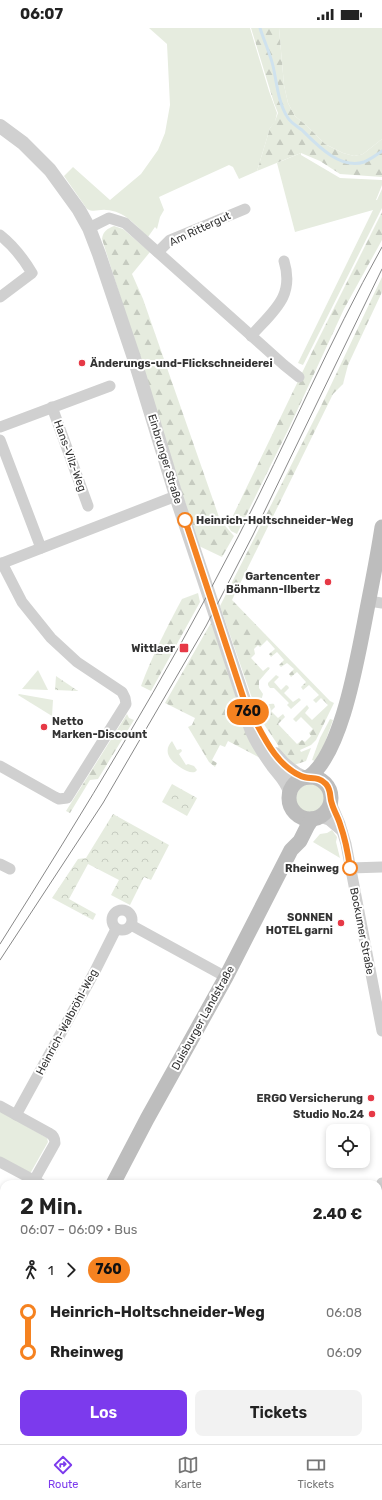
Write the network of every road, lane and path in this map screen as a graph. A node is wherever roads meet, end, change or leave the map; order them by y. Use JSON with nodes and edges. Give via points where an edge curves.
{"nodes":[{"id":1,"x":0,"y":126,"type":"edge"},
{"id":2,"x":244,"y":209,"type":"dead end"},
{"id":3,"x":88,"y":228,"type":"junction"},
{"id":4,"x":0,"y":235,"type":"edge"},
{"id":5,"x":158,"y":252,"type":"junction"},
{"id":6,"x":284,"y":261,"type":"dead end"},
{"id":7,"x":0,"y":297,"type":"edge"},
{"id":8,"x":251,"y":336,"type":"junction"},
{"id":9,"x":299,"y":377,"type":"dead end"},
{"id":10,"x":110,"y":386,"type":"dead end"},
{"id":11,"x":52,"y":407,"type":"junction"},
{"id":12,"x":0,"y":427,"type":"edge"},
{"id":13,"x":0,"y":440,"type":"edge"},
{"id":14,"x":176,"y":496,"type":"junction"},
{"id":15,"x":88,"y":506,"type":"dead end"},
{"id":16,"x":382,"y":527,"type":"edge"},
{"id":17,"x":41,"y":548,"type":"junction"},
{"id":18,"x":1,"y":563,"type":"edge"},
{"id":19,"x":375,"y":602,"type":"edge"},
{"id":20,"x":248,"y":712,"type":"junction"},
{"id":21,"x":329,"y":751,"type":"junction"},
{"id":22,"x":0,"y":766,"type":"edge"},
{"id":23,"x":307,"y":777,"type":"junction"},
{"id":24,"x":327,"y":785,"type":"junction"},
{"id":25,"x":290,"y":792,"type":"junction"},
{"id":26,"x":331,"y":803,"type":"junction"},
{"id":27,"x":296,"y":814,"type":"junction"},
{"id":28,"x":316,"y":818,"type":"junction"},
{"id":29,"x":342,"y":831,"type":"junction"},
{"id":30,"x":290,"y":850,"type":"junction"},
{"id":31,"x":382,"y":867,"type":"edge"},
{"id":32,"x":350,"y":868,"type":"junction"},
{"id":33,"x":131,"y":925,"type":"junction"},
{"id":34,"x":116,"y":928,"type":"junction"},
{"id":35,"x":226,"y":977,"type":"junction"},
{"id":36,"x":379,"y":1003,"type":"edge"},
{"id":37,"x":382,"y":1031,"type":"edge"},
{"id":38,"x":0,"y":1106,"type":"edge"},
{"id":39,"x":16,"y":1116,"type":"junction"},
{"id":40,"x":0,"y":1162,"type":"edge"},
{"id":41,"x":31,"y":1180,"type":"edge"},
{"id":42,"x":37,"y":1180,"type":"edge"},
{"id":43,"x":115,"y":1180,"type":"edge"}],
"edges":[{"from":1,"to":3,"type":"street","name":"Einbrunger Straße","via":[[23,143],[50,170]]},
{"from":2,"to":5,"type":"street","name":"Am Rittergut","via":[[170,240]]},
{"from":3,"to":5,"type":"street","via":[[109,218],[118,220],[125,223]]},
{"from":3,"to":14,"type":"street","name":"Einbrunger Straße","via":[[134,358]]},
{"from":4,"to":7,"type":"street","via":[[14,247],[32,273]]},
{"from":5,"to":8,"type":"street"},
{"from":6,"to":8,"type":"street","via":[[288,275],[284,297]]},
{"from":8,"to":9,"type":"street"},
{"from":10,"to":11,"type":"street","name":"Hans-Vilz-Weg"},
{"from":11,"to":12,"type":"street","name":"Hans-Vilz-Weg"},
{"from":11,"to":15,"type":"street","name":"Hans-Vilz-Weg"},
{"from":13,"to":17,"type":"street"},
{"from":14,"to":17,"type":"street"},
{"from":14,"to":20,"type":"street","name":"Einbrunger Straße"},
{"from":16,"to":19,"type":"main road"},
{"from":17,"to":18,"type":"street"},
{"from":18,"to":22,"type":"street","via":[[22,602],[51,638],[77,662],[122,692],[126,704],[67,798],[55,797]]},
{"from":19,"to":21,"type":"main road","via":[[347,700]]},
{"from":20,"to":23,"type":"street","name":"Einbrunger Straße","via":[[281,761],[291,770]]},
{"from":20,"to":25,"type":"street","name":"Einbrunger Straße","via":[[249,723],[263,751],[288,784]]},
{"from":21,"to":23,"type":"main road","via":[[316,771]]},
{"from":21,"to":24,"type":"main road"},
{"from":23,"to":24,"type":"main road","via":[[321,780]]},
{"from":23,"to":25,"type":"main road","via":[[294,784]]},
{"from":24,"to":26,"type":"main road"},
{"from":25,"to":27,"type":"main road","name":"Duisburger Landstraße","via":[[290,805]]},
{"from":26,"to":28,"type":"main road","name":"Duisburger Landstraße","via":[[328,810]]},
{"from":26,"to":29,"type":"street","name":"Bockumer Straße"},
{"from":27,"to":28,"type":"main road","via":[[304,818]]},
{"from":27,"to":30,"type":"main road","name":"Duisburger Landstraße"},
{"from":28,"to":29,"type":"street","via":[[329,820]]},
{"from":28,"to":30,"type":"main road","name":"Duisburger Landstraße","via":[[308,825],[300,842]]},
{"from":29,"to":32,"type":"street","name":"Bockumer Straße"},
{"from":30,"to":35,"type":"main road","name":"Duisburger Landstraße"},
{"from":31,"to":32,"type":"street"},
{"from":32,"to":36,"type":"street","name":"Bockumer Straße"},
{"from":33,"to":34,"type":"street","via":[[126,930]]},
{"from":33,"to":34,"type":"street","name":"Heinrich-Walbröhl-Weg","via":[[130,914],[121,910],[114,913],[112,919]]},
{"from":33,"to":35,"type":"street"},
{"from":34,"to":39,"type":"street","name":"Heinrich-Walbröhl-Weg"},
{"from":35,"to":43,"type":"main road","name":"Duisburger Landstraße"},
{"from":36,"to":37,"type":"street","name":"Bockumer Straße"},
{"from":38,"to":39,"type":"street"},
{"from":39,"to":42,"type":"street","via":[[53,1135],[55,1139]]},
{"from":40,"to":41,"type":"street"}]}
